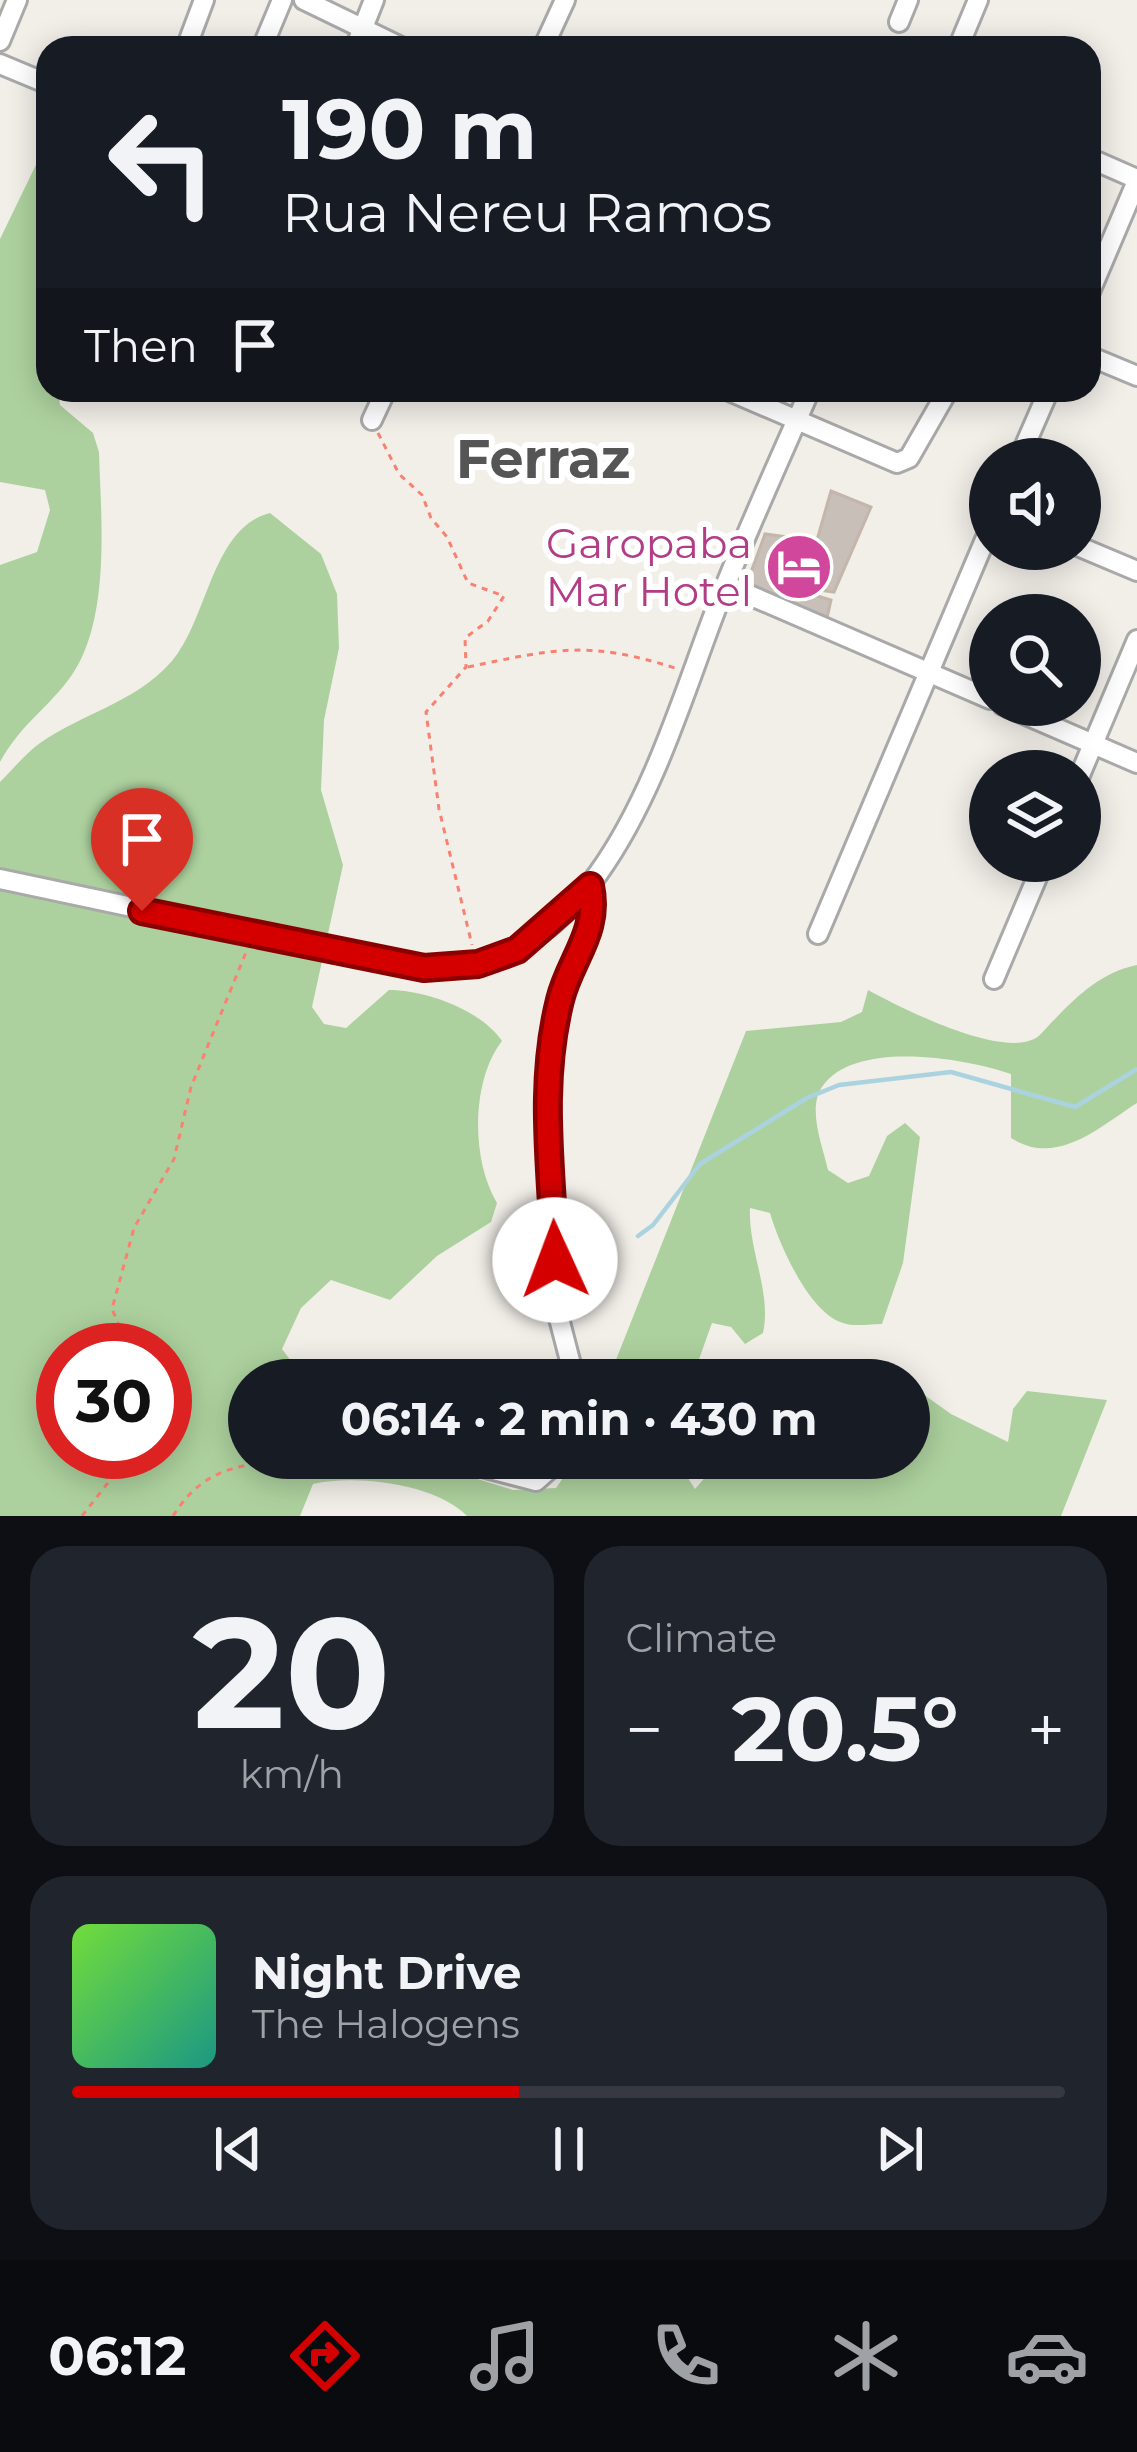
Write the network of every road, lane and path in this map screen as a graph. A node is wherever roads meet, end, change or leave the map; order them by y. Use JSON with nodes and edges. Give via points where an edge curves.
{"nodes":[{"id":1,"x":17,"y":0,"type":"edge"},
{"id":2,"x":204,"y":0,"type":"edge"},
{"id":3,"x":282,"y":0,"type":"edge"},
{"id":4,"x":304,"y":0,"type":"edge"},
{"id":5,"x":374,"y":0,"type":"edge"},
{"id":6,"x":565,"y":0,"type":"edge"},
{"id":7,"x":908,"y":0,"type":"edge"},
{"id":8,"x":978,"y":0,"type":"edge"},
{"id":9,"x":899,"y":22,"type":"dead end"},
{"id":10,"x":190,"y":36,"type":"edge"},
{"id":11,"x":267,"y":36,"type":"edge"},
{"id":12,"x":354,"y":36,"type":"edge"},
{"id":13,"x":359,"y":36,"type":"edge"},
{"id":14,"x":548,"y":36,"type":"edge"},
{"id":15,"x":963,"y":36,"type":"edge"},
{"id":16,"x":0,"y":41,"type":"edge"},
{"id":17,"x":0,"y":64,"type":"edge"},
{"id":18,"x":36,"y":79,"type":"edge"},
{"id":19,"x":1101,"y":164,"type":"edge"},
{"id":20,"x":1137,"y":180,"type":"edge"},
{"id":21,"x":1101,"y":266,"type":"edge"},
{"id":22,"x":1101,"y":361,"type":"edge"},
{"id":23,"x":1137,"y":376,"type":"edge"},
{"id":24,"x":380,"y":402,"type":"edge"},
{"id":25,"x":756,"y":402,"type":"edge"},
{"id":26,"x":805,"y":402,"type":"edge"},
{"id":27,"x":941,"y":402,"type":"edge"},
{"id":28,"x":1043,"y":402,"type":"edge"},
{"id":29,"x":797,"y":419,"type":"junction"},
{"id":30,"x":372,"y":420,"type":"joint"},
{"id":31,"x":1028,"y":438,"type":"edge"},
{"id":32,"x":1101,"y":556,"type":"edge"},
{"id":33,"x":972,"y":570,"type":"edge"},
{"id":34,"x":1137,"y":571,"type":"edge"},
{"id":35,"x":726,"y":585,"type":"junction"},
{"id":36,"x":1137,"y":640,"type":"edge"},
{"id":37,"x":466,"y":667,"type":"junction"},
{"id":38,"x":693,"y":673,"type":"junction"},
{"id":39,"x":928,"y":673,"type":"junction"},
{"id":40,"x":969,"y":690,"type":"edge"},
{"id":41,"x":1052,"y":726,"type":"edge"},
{"id":42,"x":1093,"y":744,"type":"junction"},
{"id":43,"x":1090,"y":750,"type":"edge"},
{"id":44,"x":1137,"y":763,"type":"edge"},
{"id":45,"x":0,"y":879,"type":"edge"},
{"id":46,"x":1035,"y":882,"type":"edge"},
{"id":47,"x":590,"y":886,"type":"junction"},
{"id":48,"x":255,"y":934,"type":"junction"},
{"id":49,"x":818,"y":934,"type":"dead end"},
{"id":50,"x":478,"y":964,"type":"junction"},
{"id":51,"x":994,"y":979,"type":"dead end"},
{"id":52,"x":118,"y":1323,"type":"edge"},
{"id":53,"x":569,"y":1359,"type":"edge"},
{"id":54,"x":228,"y":1471,"type":"edge"},
{"id":55,"x":111,"y":1479,"type":"edge"},
{"id":56,"x":82,"y":1516,"type":"edge"},
{"id":57,"x":173,"y":1516,"type":"edge"}],
"edges":[{"from":1,"to":16,"type":"street"},
{"from":2,"to":10,"type":"street"},
{"from":3,"to":11,"type":"street"},
{"from":4,"to":12,"type":"street"},
{"from":5,"to":13,"type":"street"},
{"from":6,"to":14,"type":"street"},
{"from":7,"to":9,"type":"street"},
{"from":8,"to":15,"type":"street"},
{"from":17,"to":18,"type":"street"},
{"from":19,"to":20,"type":"street"},
{"from":20,"to":21,"type":"street"},
{"from":22,"to":23,"type":"street"},
{"from":24,"to":30,"type":"street"},
{"from":25,"to":29,"type":"street"},
{"from":26,"to":29,"type":"street"},
{"from":27,"to":29,"type":"street","via":[[909,458],[897,463]]},
{"from":28,"to":31,"type":"street"},
{"from":29,"to":35,"type":"street"},
{"from":30,"to":37,"type":"path","via":[[468,583],[504,596],[465,638]]},
{"from":32,"to":34,"type":"street"},
{"from":33,"to":39,"type":"street"},
{"from":35,"to":38,"type":"street"},
{"from":35,"to":39,"type":"street"},
{"from":36,"to":42,"type":"street"},
{"from":37,"to":38,"type":"path","via":[[566,646]]},
{"from":37,"to":50,"type":"path","via":[[426,712],[439,808]]},
{"from":38,"to":47,"type":"street","via":[[660,763]]},
{"from":39,"to":40,"type":"street"},
{"from":39,"to":49,"type":"street"},
{"from":41,"to":42,"type":"street"},
{"from":42,"to":43,"type":"street"},
{"from":42,"to":44,"type":"street"},
{"from":45,"to":48,"type":"street"},
{"from":46,"to":51,"type":"street"},
{"from":47,"to":50,"type":"street","via":[[532,940]]},
{"from":47,"to":53,"type":"street","via":[[591,925],[560,996],[545,1097],[554,1300]]},
{"from":48,"to":50,"type":"street","via":[[410,966]]},
{"from":48,"to":52,"type":"path","via":[[191,1087],[174,1159],[134,1228],[112,1309]]},
{"from":54,"to":57,"type":"path","via":[[189,1490]]},
{"from":55,"to":56,"type":"path"}]}
